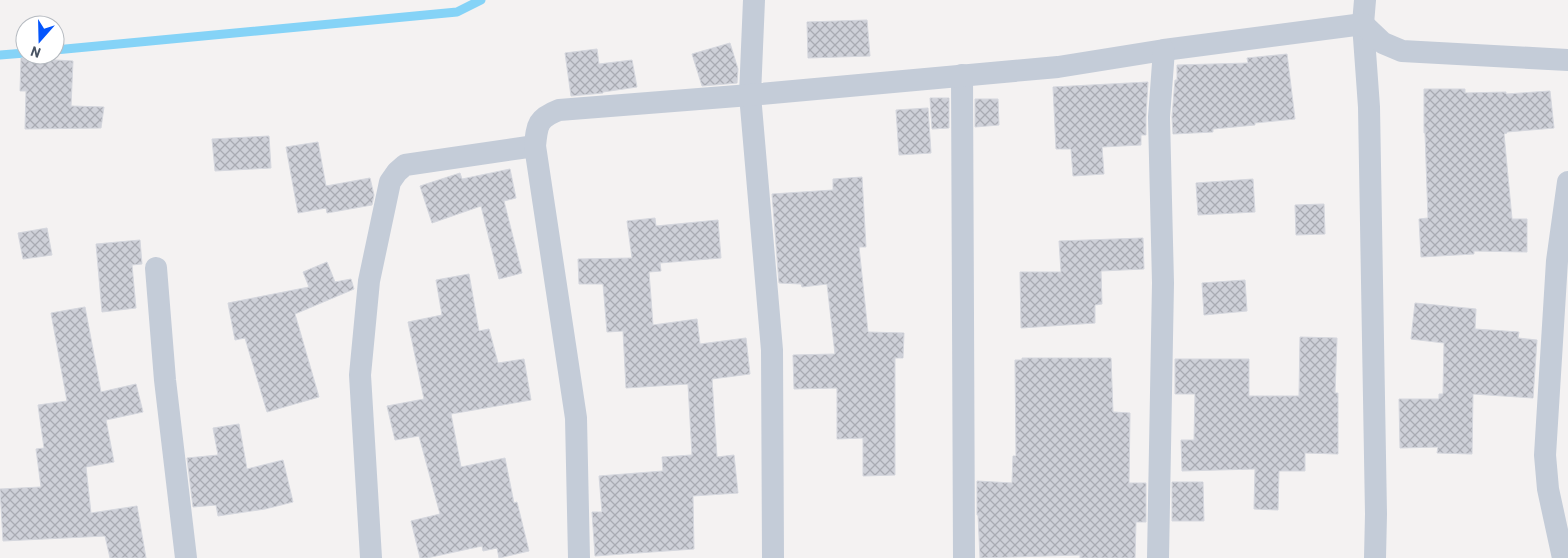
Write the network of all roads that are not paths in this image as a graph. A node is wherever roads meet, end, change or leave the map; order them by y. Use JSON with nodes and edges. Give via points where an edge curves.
{"nodes":[{"id":1,"x":754,"y":0,"type":"edge"},
{"id":2,"x":1365,"y":0,"type":"edge"},
{"id":3,"x":1363,"y":24,"type":"junction"},
{"id":4,"x":1164,"y":50,"type":"junction"},
{"id":5,"x":1568,"y":60,"type":"edge"},
{"id":6,"x":962,"y":75,"type":"junction"},
{"id":7,"x":750,"y":95,"type":"junction"},
{"id":8,"x":535,"y":146,"type":"junction"},
{"id":9,"x":1568,"y":182,"type":"edge"},
{"id":10,"x":156,"y":268,"type":"dead end"},
{"id":11,"x":186,"y":558,"type":"edge"},
{"id":12,"x":371,"y":558,"type":"edge"},
{"id":13,"x":579,"y":558,"type":"edge"},
{"id":14,"x":773,"y":558,"type":"edge"},
{"id":15,"x":964,"y":558,"type":"edge"},
{"id":16,"x":1158,"y":558,"type":"edge"},
{"id":17,"x":1375,"y":558,"type":"edge"},
{"id":18,"x":1563,"y":558,"type":"edge"}],
"edges":[{"from":1,"to":7,"type":"street"},
{"from":2,"to":3,"type":"street"},
{"from":3,"to":4,"type":"street"},
{"from":3,"to":5,"type":"street","via":[[1383,43],[1402,51]]},
{"from":3,"to":17,"type":"street","via":[[1369,117]]},
{"from":4,"to":6,"type":"street","via":[[1058,67]]},
{"from":4,"to":16,"type":"street","via":[[1159,117],[1163,284]]},
{"from":6,"to":7,"type":"street"},
{"from":6,"to":15,"type":"street"},
{"from":7,"to":8,"type":"street","via":[[559,110],[540,120]]},
{"from":7,"to":14,"type":"street","via":[[772,350]]},
{"from":8,"to":12,"type":"street","via":[[405,166],[390,182],[369,280],[360,375]]},
{"from":8,"to":13,"type":"street","via":[[576,418]]},
{"from":9,"to":18,"type":"street","via":[[1557,261],[1545,455],[1548,489]]},
{"from":10,"to":11,"type":"street","via":[[165,380]]}]}
